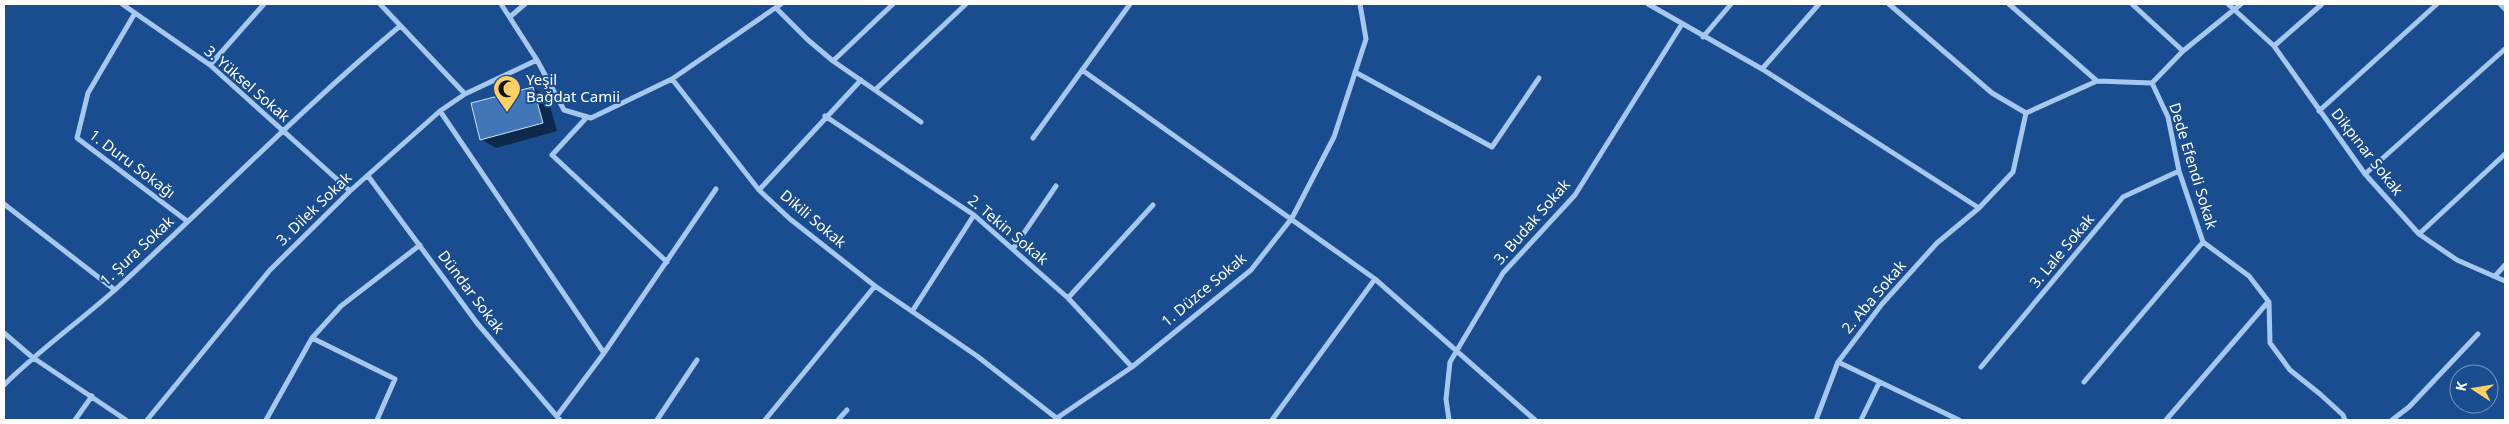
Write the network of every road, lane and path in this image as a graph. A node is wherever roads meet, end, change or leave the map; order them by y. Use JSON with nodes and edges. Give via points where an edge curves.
{"nodes":[{"id":1,"x":122,"y":4,"type":"edge"},
{"id":2,"x":264,"y":4,"type":"edge"},
{"id":3,"x":380,"y":4,"type":"edge"},
{"id":4,"x":500,"y":4,"type":"edge"},
{"id":5,"x":525,"y":4,"type":"edge"},
{"id":6,"x":781,"y":4,"type":"edge"},
{"id":7,"x":893,"y":4,"type":"edge"},
{"id":8,"x":966,"y":4,"type":"edge"},
{"id":9,"x":1130,"y":4,"type":"edge"},
{"id":10,"x":1360,"y":4,"type":"edge"},
{"id":11,"x":1648,"y":4,"type":"edge"},
{"id":12,"x":1731,"y":4,"type":"edge"},
{"id":13,"x":1819,"y":4,"type":"edge"},
{"id":14,"x":1889,"y":4,"type":"edge"},
{"id":15,"x":2009,"y":4,"type":"edge"},
{"id":16,"x":2132,"y":4,"type":"edge"},
{"id":17,"x":2228,"y":4,"type":"edge"},
{"id":18,"x":2241,"y":4,"type":"edge"},
{"id":19,"x":2322,"y":4,"type":"edge"},
{"id":20,"x":2437,"y":4,"type":"edge"},
{"id":21,"x":2500,"y":4,"type":"edge"},
{"id":22,"x":776,"y":8,"type":"junction"},
{"id":23,"x":2505,"y":9,"type":"edge"},
{"id":24,"x":2234,"y":10,"type":"junction"},
{"id":25,"x":135,"y":13,"type":"junction"},
{"id":26,"x":510,"y":16,"type":"junction"},
{"id":27,"x":1682,"y":24,"type":"junction"},
{"id":28,"x":400,"y":26,"type":"junction"},
{"id":29,"x":1703,"y":37,"type":"junction"},
{"id":30,"x":2274,"y":46,"type":"junction"},
{"id":31,"x":2505,"y":49,"type":"edge"},
{"id":32,"x":2183,"y":52,"type":"junction"},
{"id":33,"x":537,"y":60,"type":"junction"},
{"id":34,"x":833,"y":61,"type":"junction"},
{"id":35,"x":210,"y":65,"type":"junction"},
{"id":36,"x":1762,"y":69,"type":"junction"},
{"id":37,"x":1082,"y":70,"type":"junction"},
{"id":38,"x":1355,"y":72,"type":"junction"},
{"id":39,"x":1539,"y":78,"type":"dead end"},
{"id":40,"x":672,"y":79,"type":"junction"},
{"id":41,"x":861,"y":80,"type":"junction"},
{"id":42,"x":2097,"y":81,"type":"junction"},
{"id":43,"x":2152,"y":83,"type":"junction"},
{"id":44,"x":876,"y":90,"type":"junction"},
{"id":45,"x":465,"y":94,"type":"junction"},
{"id":46,"x":440,"y":111,"type":"junction"},
{"id":47,"x":2319,"y":111,"type":"junction"},
{"id":48,"x":2026,"y":113,"type":"junction"},
{"id":49,"x":826,"y":116,"type":"junction"},
{"id":50,"x":587,"y":117,"type":"junction"},
{"id":51,"x":920,"y":122,"type":"dead end"},
{"id":52,"x":284,"y":132,"type":"junction"},
{"id":53,"x":1033,"y":138,"type":"dead end"},
{"id":54,"x":2505,"y":154,"type":"edge"},
{"id":55,"x":2178,"y":171,"type":"junction"},
{"id":56,"x":2364,"y":174,"type":"junction"},
{"id":57,"x":368,"y":176,"type":"junction"},
{"id":58,"x":1056,"y":186,"type":"dead end"},
{"id":59,"x":716,"y":189,"type":"dead end"},
{"id":60,"x":759,"y":190,"type":"junction"},
{"id":61,"x":350,"y":191,"type":"junction"},
{"id":62,"x":4,"y":204,"type":"edge"},
{"id":63,"x":1152,"y":204,"type":"dead end"},
{"id":64,"x":1979,"y":208,"type":"junction"},
{"id":65,"x":974,"y":214,"type":"junction"},
{"id":66,"x":1292,"y":218,"type":"junction"},
{"id":67,"x":187,"y":221,"type":"junction"},
{"id":68,"x":2419,"y":234,"type":"junction"},
{"id":69,"x":2203,"y":242,"type":"junction"},
{"id":70,"x":420,"y":245,"type":"junction"},
{"id":71,"x":1013,"y":249,"type":"junction"},
{"id":72,"x":666,"y":262,"type":"junction"},
{"id":73,"x":2505,"y":265,"type":"edge"},
{"id":74,"x":2495,"y":276,"type":"junction"},
{"id":75,"x":1375,"y":279,"type":"junction"},
{"id":76,"x":2505,"y":281,"type":"edge"},
{"id":77,"x":876,"y":286,"type":"junction"},
{"id":78,"x":115,"y":290,"type":"junction"},
{"id":79,"x":1068,"y":298,"type":"junction"},
{"id":80,"x":2269,"y":302,"type":"junction"},
{"id":81,"x":913,"y":310,"type":"junction"},
{"id":82,"x":4,"y":333,"type":"edge"},
{"id":83,"x":2478,"y":334,"type":"dead end"},
{"id":84,"x":312,"y":338,"type":"junction"},
{"id":85,"x":1457,"y":351,"type":"junction"},
{"id":86,"x":604,"y":353,"type":"junction"},
{"id":87,"x":32,"y":357,"type":"junction"},
{"id":88,"x":697,"y":360,"type":"dead end"},
{"id":89,"x":1838,"y":362,"type":"junction"},
{"id":90,"x":1132,"y":366,"type":"junction"},
{"id":91,"x":1981,"y":367,"type":"dead end"},
{"id":92,"x":2084,"y":382,"type":"dead end"},
{"id":93,"x":1879,"y":383,"type":"junction"},
{"id":94,"x":4,"y":385,"type":"edge"},
{"id":95,"x":92,"y":396,"type":"junction"},
{"id":96,"x":847,"y":410,"type":"dead end"},
{"id":97,"x":558,"y":418,"type":"edge"},
{"id":98,"x":1058,"y":419,"type":"edge"},
{"id":99,"x":76,"y":420,"type":"edge"},
{"id":100,"x":126,"y":420,"type":"edge"},
{"id":101,"x":146,"y":420,"type":"edge"},
{"id":102,"x":266,"y":420,"type":"edge"},
{"id":103,"x":377,"y":420,"type":"edge"},
{"id":104,"x":657,"y":420,"type":"edge"},
{"id":105,"x":765,"y":420,"type":"edge"},
{"id":106,"x":838,"y":420,"type":"edge"},
{"id":107,"x":1272,"y":420,"type":"edge"},
{"id":108,"x":1449,"y":420,"type":"edge"},
{"id":109,"x":1536,"y":420,"type":"edge"},
{"id":110,"x":1816,"y":420,"type":"edge"},
{"id":111,"x":1861,"y":420,"type":"edge"},
{"id":112,"x":1959,"y":420,"type":"edge"},
{"id":113,"x":2166,"y":420,"type":"edge"},
{"id":114,"x":2345,"y":420,"type":"edge"},
{"id":115,"x":2392,"y":420,"type":"edge"}],
"edges":[{"from":1,"to":25,"type":"street","name":"3. Yüksel Sokak"},
{"from":2,"to":35,"type":"street"},
{"from":3,"to":28,"type":"street"},
{"from":4,"to":26,"type":"street"},
{"from":5,"to":26,"type":"street"},
{"from":6,"to":22,"type":"street"},
{"from":7,"to":34,"type":"street"},
{"from":8,"to":44,"type":"street"},
{"from":9,"to":37,"type":"street"},
{"from":10,"to":38,"type":"street","name":"1. Düzce Sokak","via":[[1366,39]]},
{"from":11,"to":27,"type":"street"},
{"from":12,"to":29,"type":"street"},
{"from":13,"to":36,"type":"street"},
{"from":14,"to":48,"type":"street","via":[[1992,93]]},
{"from":15,"to":42,"type":"street"},
{"from":16,"to":32,"type":"street"},
{"from":17,"to":24,"type":"street","name":"Dikpınar Sokak"},
{"from":18,"to":24,"type":"street"},
{"from":19,"to":30,"type":"street"},
{"from":20,"to":47,"type":"street"},
{"from":21,"to":23,"type":"street"},
{"from":22,"to":34,"type":"street"},
{"from":22,"to":40,"type":"street"},
{"from":24,"to":30,"type":"street","name":"Dikpınar Sokak"},
{"from":24,"to":32,"type":"street"},
{"from":25,"to":35,"type":"street","name":"3. Yüksel Sokak"},
{"from":25,"to":67,"type":"street","name":"1. Duru Sokağı","via":[[88,93],[77,138]]},
{"from":26,"to":33,"type":"street"},
{"from":27,"to":29,"type":"street"},
{"from":27,"to":85,"type":"street","name":"3. Budak Sokak","via":[[1575,195],[1503,272]]},
{"from":28,"to":45,"type":"street"},
{"from":28,"to":52,"type":"street","name":"1. Şura Sokak","via":[[338,78]]},
{"from":29,"to":36,"type":"street"},
{"from":30,"to":47,"type":"street","name":"Dikpınar Sokak"},
{"from":31,"to":56,"type":"street"},
{"from":32,"to":43,"type":"street"},
{"from":33,"to":45,"type":"street","name":"3. Dilek Sokak"},
{"from":33,"to":50,"type":"street","via":[[564,110]]},
{"from":34,"to":41,"type":"street"},
{"from":35,"to":52,"type":"street","name":"3. Yüksel Sokak"},
{"from":36,"to":64,"type":"street"},
{"from":37,"to":53,"type":"street"},
{"from":37,"to":66,"type":"street"},
{"from":38,"to":39,"type":"street","via":[[1492,146]]},
{"from":38,"to":66,"type":"street","name":"1. Düzce Sokak","via":[[1334,137]]},
{"from":40,"to":50,"type":"street","via":[[591,118]]},
{"from":40,"to":60,"type":"street","name":"Dikili Sokak"},
{"from":41,"to":44,"type":"street"},
{"from":41,"to":49,"type":"street"},
{"from":42,"to":43,"type":"street"},
{"from":42,"to":48,"type":"street"},
{"from":43,"to":55,"type":"street","name":"Dede Efendi Sokak","via":[[2168,117]]},
{"from":44,"to":51,"type":"street"},
{"from":45,"to":46,"type":"street","name":"3. Dilek Sokak"},
{"from":46,"to":57,"type":"street","name":"3. Dilek Sokak"},
{"from":46,"to":86,"type":"street"},
{"from":47,"to":56,"type":"street","name":"Dikpınar Sokak"},
{"from":48,"to":64,"type":"street","name":"2. Aba Sokak","via":[[2013,172]]},
{"from":49,"to":60,"type":"street"},
{"from":49,"to":65,"type":"street","name":"2. Tekin Sokak"},
{"from":50,"to":72,"type":"street","via":[[552,155]]},
{"from":52,"to":61,"type":"street","name":"3. Yüksel Sokak"},
{"from":52,"to":67,"type":"street","name":"1. Şura Sokak"},
{"from":54,"to":68,"type":"street"},
{"from":55,"to":69,"type":"street","name":"Dede Efendi Sokak"},
{"from":55,"to":91,"type":"street","name":"3. Lale Sokak","via":[[2123,197]]},
{"from":56,"to":68,"type":"street","name":"Dikpınar Sokak"},
{"from":57,"to":61,"type":"street","name":"3. Dilek Sokak"},
{"from":57,"to":70,"type":"street","name":"Dündar Sokak"},
{"from":58,"to":71,"type":"street"},
{"from":59,"to":72,"type":"street"},
{"from":60,"to":77,"type":"street","name":"Dikili Sokak","via":[[790,219]]},
{"from":61,"to":101,"type":"street","name":"3. Dilek Sokak","via":[[270,270]]},
{"from":62,"to":78,"type":"street"},
{"from":63,"to":79,"type":"street"},
{"from":64,"to":89,"type":"street","name":"2. Aba Sokak","via":[[1938,243],[1882,304]]},
{"from":65,"to":71,"type":"street","name":"2. Tekin Sokak"},
{"from":65,"to":81,"type":"street"},
{"from":66,"to":75,"type":"street"},
{"from":66,"to":90,"type":"street","name":"1. Düzce Sokak","via":[[1251,270]]},
{"from":67,"to":78,"type":"street","name":"1. Şura Sokak"},
{"from":68,"to":74,"type":"street","name":"Dikpınar Sokak","via":[[2457,260]]},
{"from":69,"to":80,"type":"street","name":"Dede Efendi Sokak","via":[[2249,276]]},
{"from":69,"to":92,"type":"street"},
{"from":70,"to":84,"type":"street","via":[[340,306]]},
{"from":70,"to":97,"type":"street","name":"Dündar Sokak","via":[[476,323]]},
{"from":71,"to":79,"type":"street","name":"2. Tekin Sokak"},
{"from":72,"to":86,"type":"street"},
{"from":73,"to":74,"type":"street"},
{"from":74,"to":76,"type":"street","name":"Dikpınar Sokak"},
{"from":75,"to":85,"type":"street"},
{"from":75,"to":107,"type":"street"},
{"from":77,"to":81,"type":"street","name":"Dikili Sokak"},
{"from":77,"to":105,"type":"street"},
{"from":78,"to":87,"type":"street","name":"1. Şura Sokak"},
{"from":79,"to":90,"type":"street","name":"2. Tekin Sokak"},
{"from":80,"to":113,"type":"street"},
{"from":80,"to":114,"type":"street","via":[[2270,343],[2290,370]]},
{"from":81,"to":98,"type":"street","name":"Dikili Sokak"},
{"from":82,"to":87,"type":"street"},
{"from":83,"to":115,"type":"street","via":[[2409,407]]},
{"from":84,"to":102,"type":"street"},
{"from":84,"to":103,"type":"street","via":[[395,379]]},
{"from":85,"to":108,"type":"street","name":"3. Budak Sokak","via":[[1450,362],[1446,399]]},
{"from":85,"to":109,"type":"street"},
{"from":86,"to":97,"type":"street"},
{"from":87,"to":94,"type":"street","name":"1. Şura Sokak"},
{"from":87,"to":95,"type":"street"},
{"from":88,"to":104,"type":"street"},
{"from":89,"to":93,"type":"street"},
{"from":89,"to":110,"type":"street","name":"2. Aba Sokak"},
{"from":90,"to":98,"type":"street","name":"1. Düzce Sokak"},
{"from":93,"to":111,"type":"street"},
{"from":93,"to":112,"type":"street"},
{"from":95,"to":99,"type":"street"},
{"from":95,"to":100,"type":"street"},
{"from":96,"to":106,"type":"street"}]}
